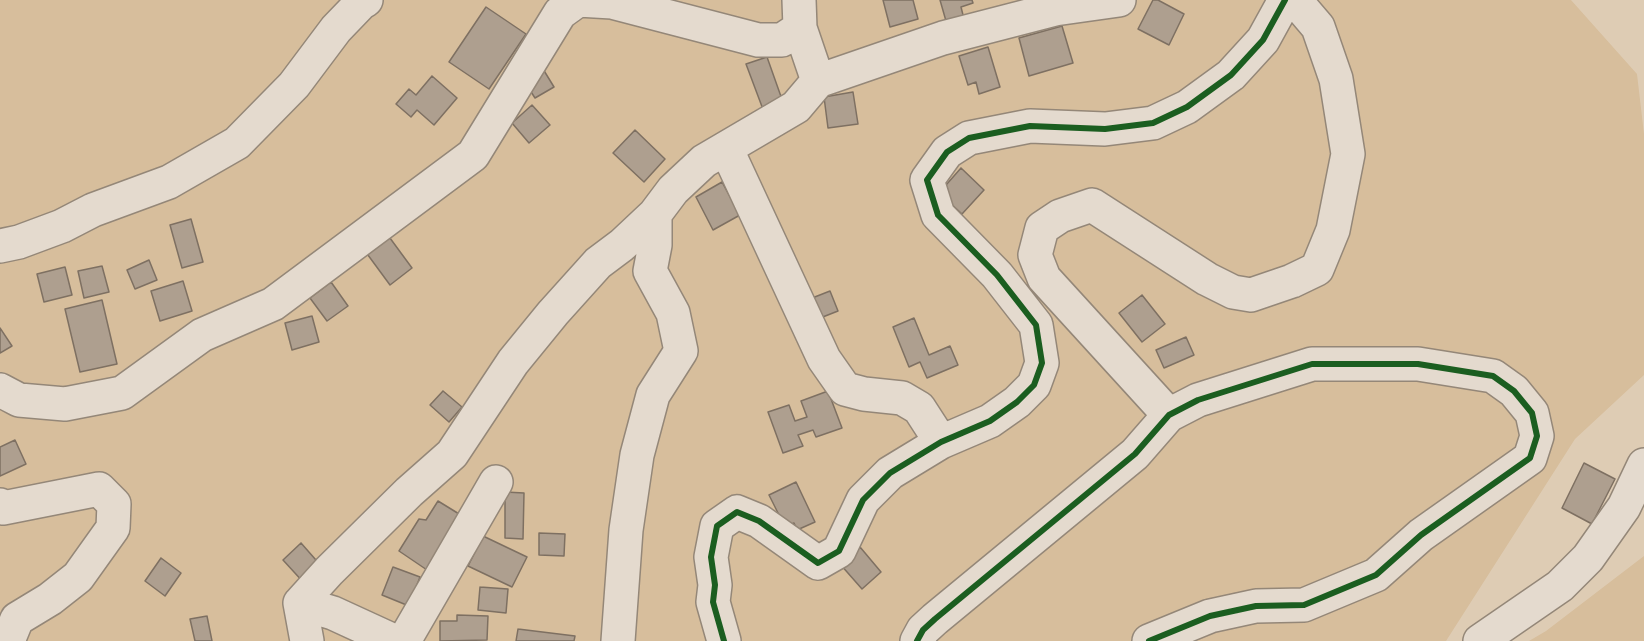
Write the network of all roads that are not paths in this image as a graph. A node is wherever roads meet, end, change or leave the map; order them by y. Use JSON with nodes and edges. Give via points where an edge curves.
{"nodes":[{"id":1,"x":366,"y":0,"type":"edge"},
{"id":2,"x":1119,"y":0,"type":"edge"},
{"id":3,"x":1285,"y":0,"type":"edge"},
{"id":4,"x":1295,"y":0,"type":"edge"},
{"id":5,"x":1054,"y":5,"type":"edge"},
{"id":6,"x":549,"y":6,"type":"edge"},
{"id":7,"x":799,"y":14,"type":"edge"},
{"id":8,"x":818,"y":81,"type":"junction"},
{"id":9,"x":726,"y":148,"type":"junction"},
{"id":10,"x":655,"y":214,"type":"junction"},
{"id":11,"x":0,"y":246,"type":"edge"},
{"id":12,"x":0,"y":390,"type":"edge"},
{"id":13,"x":1169,"y":415,"type":"junction"},
{"id":14,"x":941,"y":442,"type":"junction"},
{"id":15,"x":1644,"y":465,"type":"edge"},
{"id":16,"x":496,"y":482,"type":"dead end"},
{"id":17,"x":1,"y":507,"type":"edge"},
{"id":18,"x":300,"y":603,"type":"junction"},
{"id":19,"x":1167,"y":637,"type":"edge"},
{"id":20,"x":8,"y":641,"type":"edge"},
{"id":21,"x":307,"y":641,"type":"edge"},
{"id":22,"x":394,"y":641,"type":"edge"},
{"id":23,"x":404,"y":641,"type":"edge"},
{"id":24,"x":618,"y":641,"type":"edge"},
{"id":25,"x":724,"y":641,"type":"edge"},
{"id":26,"x":917,"y":641,"type":"edge"},
{"id":27,"x":1480,"y":641,"type":"edge"}],
"edges":[{"from":1,"to":11,"type":"street","via":[[336,29],[294,85],[237,143],[168,182],[62,226]]},
{"from":2,"to":5,"type":"street"},
{"from":3,"to":14,"type":"street","via":[[1263,40],[1231,75],[1187,108],[1153,123],[1105,129],[1030,126],[969,138],[947,152],[927,180],[938,215],[997,274],[1036,325],[1042,363],[1034,385],[1017,402],[990,421]]},
{"from":4,"to":13,"type":"street","via":[[1318,27],[1336,80],[1348,154],[1333,230],[1317,269],[1251,295],[1233,292],[1207,279],[1092,205],[1060,216],[1042,228],[1035,255],[1044,278]]},
{"from":5,"to":8,"type":"street"},
{"from":6,"to":7,"type":"street","via":[[578,0],[612,2],[758,40],[782,40]]},
{"from":6,"to":12,"type":"street","via":[[473,154],[273,304],[202,335],[122,393],[65,404],[19,400]]},
{"from":7,"to":8,"type":"street"},
{"from":8,"to":9,"type":"street","via":[[796,107]]},
{"from":9,"to":10,"type":"street","via":[[680,183]]},
{"from":9,"to":14,"type":"street","via":[[824,359],[845,389],[902,398],[919,408]]},
{"from":10,"to":18,"type":"street","via":[[598,263],[553,313],[513,363],[452,453],[328,571]]},
{"from":10,"to":24,"type":"street","via":[[650,271],[673,313],[681,351],[653,395],[637,455],[626,530]]},
{"from":13,"to":19,"type":"street","via":[[1198,400],[1312,364],[1418,364],[1493,376],[1514,391],[1532,413],[1537,436],[1530,458],[1421,535],[1376,575],[1304,605],[1256,606],[1210,616]]},
{"from":13,"to":26,"type":"street","via":[[1135,454],[970,589],[923,630]]},
{"from":14,"to":25,"type":"street","via":[[890,473],[863,500],[839,551],[818,563],[759,521],[737,512],[717,526],[711,556],[713,602]]},
{"from":15,"to":27,"type":"street","via":[[1624,507],[1588,558],[1560,586]]},
{"from":16,"to":23,"type":"street"},
{"from":17,"to":20,"type":"street","via":[[99,489],[114,504],[113,528],[78,577],[17,619]]},
{"from":18,"to":21,"type":"street"},
{"from":18,"to":22,"type":"street","via":[[333,613]]}]}
